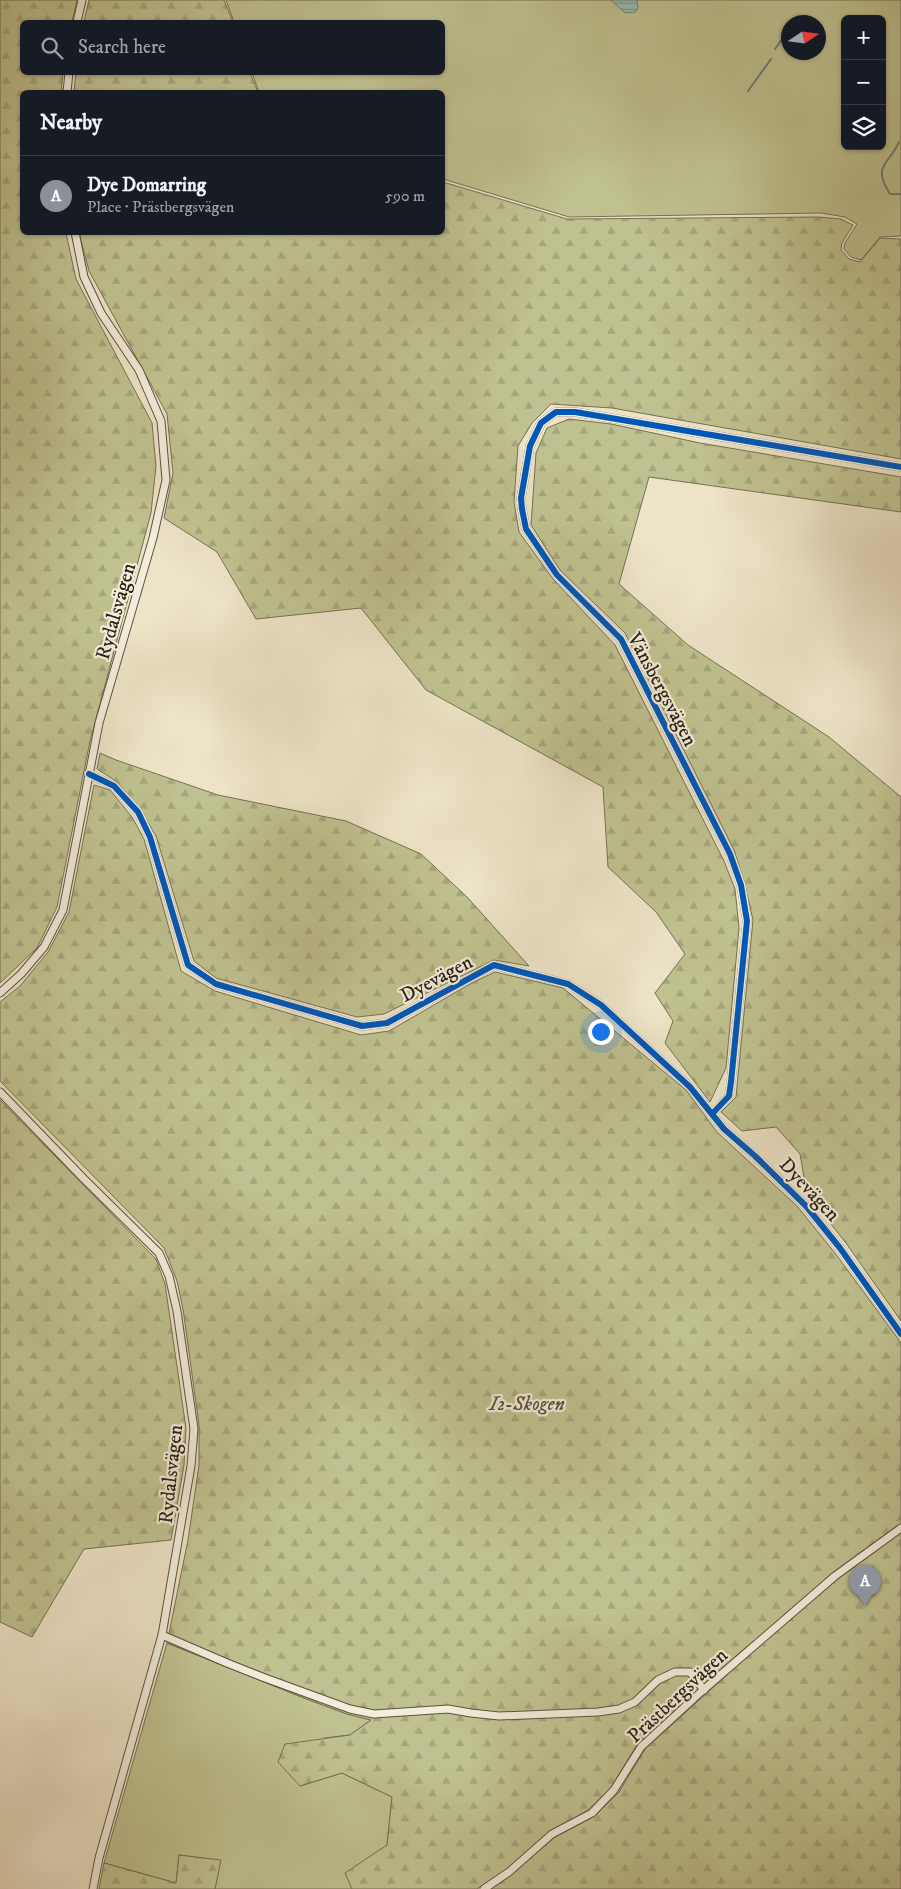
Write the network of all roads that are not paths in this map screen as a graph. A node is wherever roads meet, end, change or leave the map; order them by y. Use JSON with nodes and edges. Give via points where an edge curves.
{"nodes":[{"id":1,"x":82,"y":0,"type":"edge"},
{"id":2,"x":77,"y":20,"type":"edge"},
{"id":3,"x":69,"y":75,"type":"edge"},
{"id":4,"x":67,"y":90,"type":"edge"},
{"id":5,"x":76,"y":235,"type":"edge"},
{"id":6,"x":901,"y":467,"type":"edge"},
{"id":7,"x":89,"y":774,"type":"junction"},
{"id":8,"x":0,"y":992,"type":"edge"},
{"id":9,"x":0,"y":1092,"type":"edge"},
{"id":10,"x":712,"y":1114,"type":"junction"},
{"id":11,"x":901,"y":1334,"type":"edge"},
{"id":12,"x":901,"y":1528,"type":"edge"},
{"id":13,"x":162,"y":1635,"type":"junction"},
{"id":14,"x":704,"y":1690,"type":"junction"},
{"id":15,"x":93,"y":1889,"type":"edge"},
{"id":16,"x":484,"y":1889,"type":"edge"}],
"edges":[{"from":1,"to":2,"type":"street"},
{"from":3,"to":4,"type":"street"},
{"from":5,"to":7,"type":"street","name":"Rydalsvägen","via":[[84,278],[101,313],[139,370],[161,421],[166,480]]},
{"from":6,"to":10,"type":"street","name":"Vänsbergsvägen","via":[[575,412],[556,412],[541,422],[530,446],[521,498],[526,529],[557,575],[621,639],[730,854],[741,885],[747,921],[731,1082],[728,1096]]},
{"from":7,"to":8,"type":"street","name":"Rydalsvägen","via":[[63,910],[44,947]]},
{"from":7,"to":10,"type":"street","name":"Dyevägen","via":[[114,786],[138,812],[150,836],[188,965],[216,984],[362,1026],[387,1023],[494,965],[532,974],[568,984],[601,1005],[690,1086]]},
{"from":9,"to":13,"type":"street","name":"Rydalsvägen","via":[[159,1254],[169,1276],[194,1429],[191,1466]]},
{"from":10,"to":11,"type":"street","name":"Dyevägen","via":[[806,1206]]},
{"from":12,"to":14,"type":"street","name":"Prästbergsvägen","via":[[835,1576]]},
{"from":13,"to":14,"type":"street","via":[[265,1678],[374,1714],[448,1709],[499,1716],[598,1712],[619,1709],[635,1702],[658,1680],[675,1672],[690,1672]]},
{"from":13,"to":15,"type":"street","name":"Rydalsvägen"},
{"from":14,"to":16,"type":"street","name":"Prästbergsvägen","via":[[641,1747],[614,1790],[592,1813],[552,1834],[509,1872]]}]}
